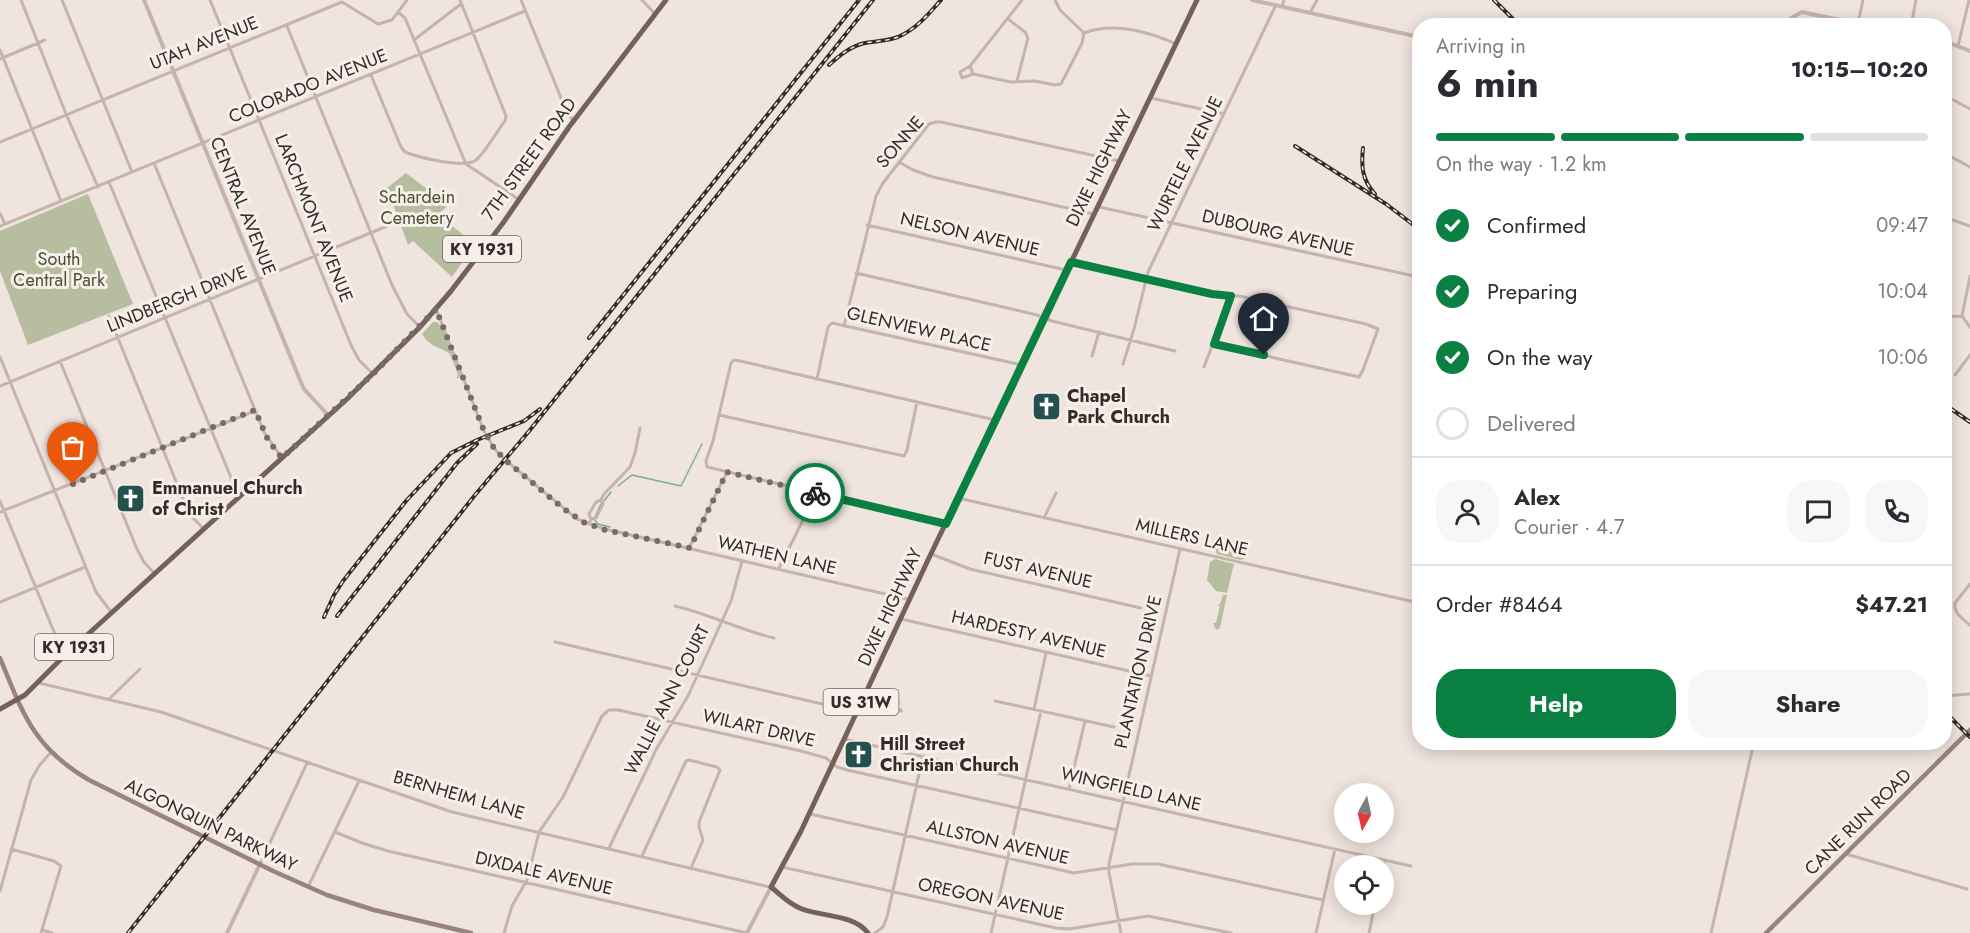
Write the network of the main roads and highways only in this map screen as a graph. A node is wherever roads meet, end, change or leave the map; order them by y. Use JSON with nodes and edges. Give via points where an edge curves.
{"nodes":[{"id":1,"x":666,"y":0,"type":"edge"},
{"id":2,"x":1197,"y":0,"type":"edge"},
{"id":3,"x":0,"y":658,"type":"edge"},
{"id":4,"x":18,"y":700,"type":"junction"},
{"id":5,"x":0,"y":709,"type":"edge"},
{"id":6,"x":1970,"y":730,"type":"edge"},
{"id":7,"x":1952,"y":748,"type":"edge"},
{"id":8,"x":1950,"y":750,"type":"edge"},
{"id":9,"x":771,"y":887,"type":"joint"},
{"id":10,"x":471,"y":933,"type":"edge"},
{"id":11,"x":868,"y":933,"type":"edge"},
{"id":12,"x":1766,"y":933,"type":"edge"}],
"edges":[{"from":1,"to":4,"type":"main road","name":"7TH STREET ROAD","number":"KY 1931","via":[[420,327]]},
{"from":2,"to":9,"type":"main road","name":"DIXIE HIGHWAY","number":"US 31W"},
{"from":3,"to":4,"type":"main road","name":"ALGONQUIN PARKWAY"},
{"from":4,"to":5,"type":"main road","name":"7TH STREET ROAD"},
{"from":4,"to":10,"type":"main road","name":"ALGONQUIN PARKWAY","via":[[27,720],[51,752],[89,780],[308,887],[374,910]]},
{"from":6,"to":7,"type":"main road","name":"CANE RUN ROAD"},
{"from":8,"to":12,"type":"main road","name":"CANE RUN ROAD"},
{"from":9,"to":11,"type":"main road","name":"BERNHEIM LANE","via":[[800,908],[855,922]]}]}
